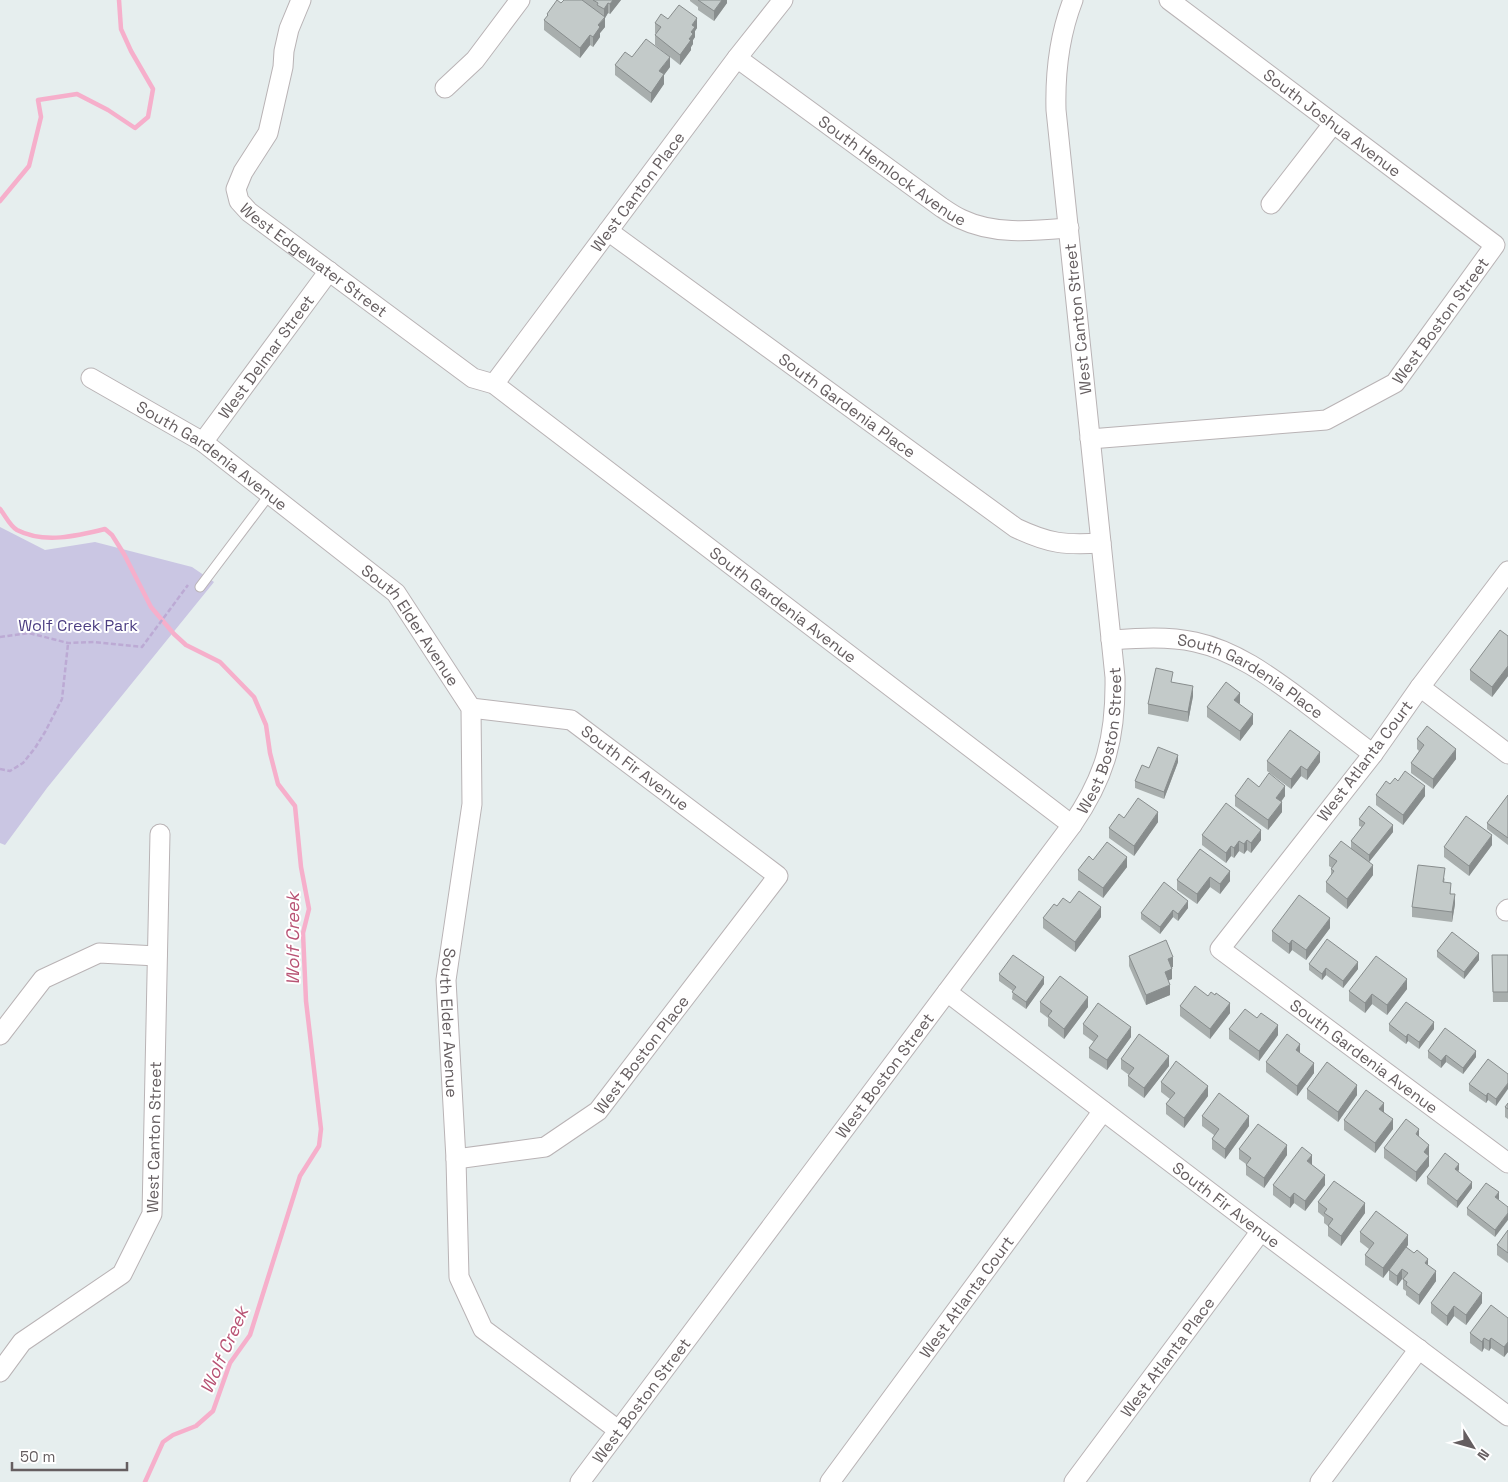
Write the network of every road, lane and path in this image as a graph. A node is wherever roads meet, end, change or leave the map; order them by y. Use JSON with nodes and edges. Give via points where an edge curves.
{"nodes":[{"id":1,"x":301,"y":0,"type":"edge"},
{"id":2,"x":520,"y":0,"type":"edge"},
{"id":3,"x":783,"y":0,"type":"edge"},
{"id":4,"x":1074,"y":0,"type":"edge"},
{"id":5,"x":1169,"y":0,"type":"edge"},
{"id":6,"x":737,"y":58,"type":"junction"},
{"id":7,"x":445,"y":88,"type":"dead end"},
{"id":8,"x":1333,"y":124,"type":"junction"},
{"id":9,"x":1271,"y":204,"type":"dead end"},
{"id":10,"x":1069,"y":228,"type":"junction"},
{"id":11,"x":608,"y":231,"type":"junction"},
{"id":12,"x":1495,"y":246,"type":"joint"},
{"id":13,"x":329,"y":272,"type":"junction"},
{"id":14,"x":91,"y":378,"type":"dead end"},
{"id":15,"x":494,"y":384,"type":"junction"},
{"id":16,"x":1090,"y":439,"type":"junction"},
{"id":17,"x":203,"y":442,"type":"junction"},
{"id":18,"x":270,"y":494,"type":"junction"},
{"id":19,"x":327,"y":539,"type":"joint"},
{"id":20,"x":1101,"y":543,"type":"junction"},
{"id":21,"x":1508,"y":571,"type":"edge"},
{"id":22,"x":200,"y":587,"type":"dead end"},
{"id":23,"x":183,"y":592,"type":"dead end"},
{"id":24,"x":0,"y":637,"type":"edge"},
{"id":25,"x":1111,"y":640,"type":"junction"},
{"id":26,"x":68,"y":643,"type":"junction"},
{"id":27,"x":1420,"y":687,"type":"junction"},
{"id":28,"x":471,"y":708,"type":"junction"},
{"id":29,"x":1373,"y":754,"type":"junction"},
{"id":30,"x":1508,"y":754,"type":"edge"},
{"id":31,"x":0,"y":769,"type":"edge"},
{"id":32,"x":1072,"y":825,"type":"junction"},
{"id":33,"x":160,"y":834,"type":"dead end"},
{"id":34,"x":778,"y":876,"type":"joint"},
{"id":35,"x":1220,"y":949,"type":"joint"},
{"id":36,"x":157,"y":956,"type":"junction"},
{"id":37,"x":947,"y":992,"type":"junction"},
{"id":38,"x":0,"y":1035,"type":"edge"},
{"id":39,"x":1103,"y":1111,"type":"junction"},
{"id":40,"x":456,"y":1159,"type":"junction"},
{"id":41,"x":1508,"y":1164,"type":"edge"},
{"id":42,"x":1261,"y":1231,"type":"junction"},
{"id":43,"x":1419,"y":1349,"type":"junction"},
{"id":44,"x":0,"y":1372,"type":"edge"},
{"id":45,"x":1508,"y":1416,"type":"edge"},
{"id":46,"x":618,"y":1430,"type":"junction"},
{"id":47,"x":580,"y":1482,"type":"edge"},
{"id":48,"x":830,"y":1482,"type":"edge"},
{"id":49,"x":1074,"y":1482,"type":"edge"},
{"id":50,"x":1320,"y":1482,"type":"edge"}],
"edges":[{"from":1,"to":13,"type":"street","name":"West Edgewater Street","via":[[289,29],[284,67],[268,133],[236,189],[239,201],[249,212]]},
{"from":2,"to":7,"type":"street","via":[[475,60]]},
{"from":3,"to":6,"type":"street","name":"West Canton Place"},
{"from":4,"to":10,"type":"street","name":"West Canton Street","via":[[1059,47],[1056,89]]},
{"from":5,"to":8,"type":"street","name":"South Joshua Avenue"},
{"from":6,"to":10,"type":"street","name":"South Hemlock Avenue","via":[[961,219],[996,229]]},
{"from":6,"to":11,"type":"street","name":"West Canton Place"},
{"from":8,"to":9,"type":"street"},
{"from":8,"to":12,"type":"street","name":"South Joshua Avenue"},
{"from":10,"to":16,"type":"street","name":"West Canton Street"},
{"from":11,"to":15,"type":"street","name":"West Canton Place"},
{"from":11,"to":20,"type":"street","name":"South Gardenia Place","via":[[1016,528],[1057,543]]},
{"from":12,"to":16,"type":"street","name":"West Boston Street","via":[[1395,383],[1326,420]]},
{"from":13,"to":15,"type":"street","name":"West Edgewater Street","via":[[473,378]]},
{"from":13,"to":17,"type":"street","name":"West Delmar Street"},
{"from":14,"to":17,"type":"street","name":"South Gardenia Avenue"},
{"from":15,"to":32,"type":"street","name":"South Gardenia Avenue"},
{"from":16,"to":20,"type":"street","name":"West Canton Street"},
{"from":17,"to":18,"type":"street","name":"South Gardenia Avenue"},
{"from":18,"to":19,"type":"street","name":"South Gardenia Avenue"},
{"from":18,"to":22,"type":"lane"},
{"from":19,"to":28,"type":"street","name":"South Elder Avenue","via":[[396,593]]},
{"from":20,"to":25,"type":"street","name":"West Canton Street"},
{"from":21,"to":27,"type":"street","name":"West Atlanta Court"},
{"from":23,"to":26,"type":"path","via":[[142,647]]},
{"from":24,"to":26,"type":"path","via":[[29,633]]},
{"from":25,"to":29,"type":"street","name":"South Gardenia Place","via":[[1167,638],[1222,650],[1278,682]]},
{"from":25,"to":32,"type":"street","name":"West Boston Street","via":[[1115,709],[1109,750],[1088,803]]},
{"from":26,"to":31,"type":"path","via":[[62,699],[45,732],[23,762],[10,771]]},
{"from":27,"to":29,"type":"street","name":"West Atlanta Court"},
{"from":27,"to":30,"type":"street"},
{"from":28,"to":34,"type":"street","name":"South Fir Avenue","via":[[571,720]]},
{"from":28,"to":40,"type":"street","name":"South Elder Avenue","via":[[472,804],[446,980]]},
{"from":29,"to":35,"type":"street","name":"West Atlanta Court"},
{"from":32,"to":37,"type":"street","name":"West Boston Street"},
{"from":33,"to":36,"type":"street","name":"West Canton Street"},
{"from":34,"to":40,"type":"street","name":"West Boston Place","via":[[598,1111],[545,1147]]},
{"from":35,"to":41,"type":"street","name":"South Gardenia Avenue"},
{"from":36,"to":38,"type":"street","via":[[99,953],[43,979]]},
{"from":36,"to":44,"type":"street","name":"West Canton Street","via":[[152,1214],[122,1274],[22,1342]]},
{"from":37,"to":39,"type":"street","name":"South Fir Avenue"},
{"from":37,"to":46,"type":"street","name":"West Boston Street"},
{"from":39,"to":42,"type":"street","name":"South Fir Avenue"},
{"from":39,"to":48,"type":"street","name":"West Atlanta Court"},
{"from":40,"to":46,"type":"street","name":"South Elder Avenue","via":[[459,1277],[483,1329]]},
{"from":42,"to":43,"type":"street","name":"South Fir Avenue"},
{"from":42,"to":49,"type":"street","name":"West Atlanta Place"},
{"from":43,"to":45,"type":"street","name":"South Fir Avenue"},
{"from":43,"to":50,"type":"street"},
{"from":46,"to":47,"type":"street","name":"West Boston Street"}]}
